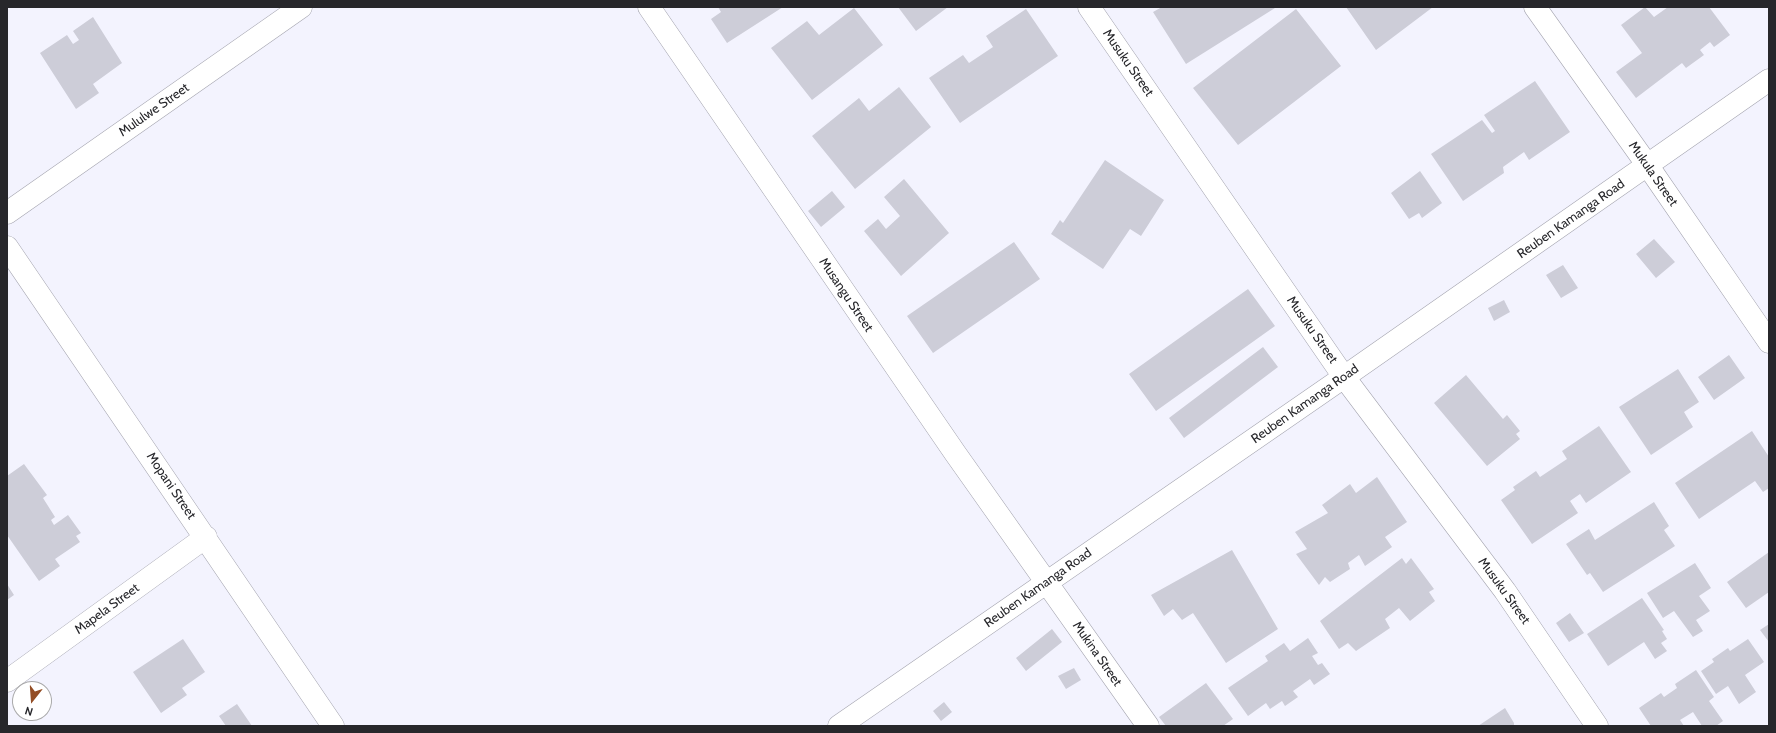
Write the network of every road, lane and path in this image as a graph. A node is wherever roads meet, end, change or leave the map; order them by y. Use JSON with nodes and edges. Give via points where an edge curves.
{"nodes":[{"id":1,"x":302,"y":7,"type":"edge"},
{"id":2,"x":649,"y":7,"type":"edge"},
{"id":3,"x":1089,"y":7,"type":"edge"},
{"id":4,"x":1535,"y":7,"type":"edge"},
{"id":5,"x":1769,"y":80,"type":"edge"},
{"id":6,"x":1648,"y":166,"type":"junction"},
{"id":7,"x":7,"y":214,"type":"edge"},
{"id":8,"x":7,"y":247,"type":"edge"},
{"id":9,"x":1769,"y":342,"type":"edge"},
{"id":10,"x":1344,"y":377,"type":"junction"},
{"id":11,"x":206,"y":537,"type":"junction"},
{"id":12,"x":1046,"y":582,"type":"junction"},
{"id":13,"x":7,"y":681,"type":"edge"},
{"id":14,"x":333,"y":726,"type":"edge"},
{"id":15,"x":839,"y":726,"type":"edge"},
{"id":16,"x":1148,"y":726,"type":"edge"},
{"id":17,"x":1597,"y":726,"type":"edge"}],
"edges":[{"from":1,"to":7,"type":"street","name":"Mululwe Street"},
{"from":2,"to":12,"type":"street","name":"Musangu Street"},
{"from":3,"to":10,"type":"street","name":"Musuku Street"},
{"from":4,"to":6,"type":"street","name":"Mukula Street"},
{"from":5,"to":6,"type":"street","name":"Reuben Kamanga Road"},
{"from":6,"to":9,"type":"street","name":"Mukula Street"},
{"from":6,"to":10,"type":"street","name":"Reuben Kamanga Road"},
{"from":8,"to":11,"type":"street","name":"Mopani Street"},
{"from":10,"to":12,"type":"street","name":"Reuben Kamanga Road"},
{"from":10,"to":17,"type":"street","name":"Musuku Street","via":[[1505,591]]},
{"from":11,"to":13,"type":"street","name":"Mapela Street"},
{"from":11,"to":14,"type":"street","name":"Mopani Street"},
{"from":12,"to":15,"type":"street","name":"Reuben Kamanga Road"},
{"from":12,"to":16,"type":"street","name":"Mukina Street"}]}
